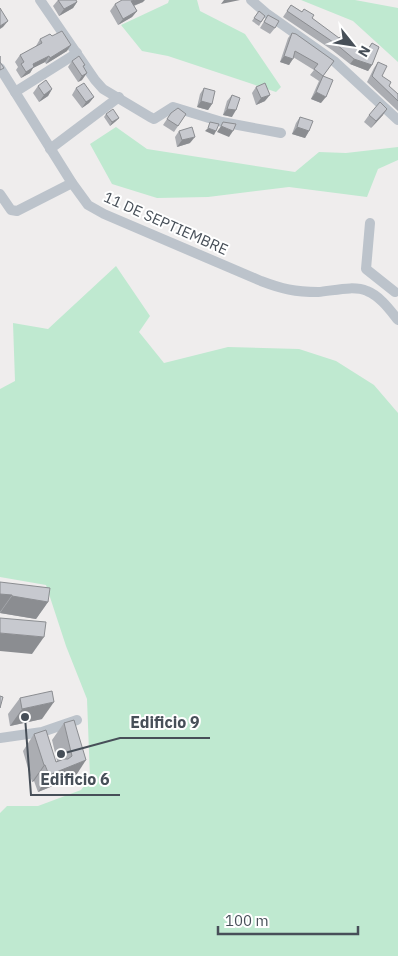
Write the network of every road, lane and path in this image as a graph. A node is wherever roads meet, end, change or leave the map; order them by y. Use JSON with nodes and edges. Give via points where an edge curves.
{"nodes":[{"id":1,"x":40,"y":0,"type":"edge"},
{"id":2,"x":251,"y":0,"type":"edge"},
{"id":3,"x":77,"y":53,"type":"junction"},
{"id":4,"x":1,"y":74,"type":"edge"},
{"id":5,"x":15,"y":92,"type":"junction"},
{"id":6,"x":119,"y":97,"type":"junction"},
{"id":7,"x":398,"y":120,"type":"edge"},
{"id":8,"x":281,"y":133,"type":"dead end"},
{"id":9,"x":50,"y":149,"type":"junction"},
{"id":10,"x":72,"y":183,"type":"junction"},
{"id":11,"x":0,"y":194,"type":"edge"},
{"id":12,"x":370,"y":223,"type":"dead end"},
{"id":13,"x":396,"y":291,"type":"edge"},
{"id":14,"x":385,"y":305,"type":"junction"},
{"id":15,"x":398,"y":320,"type":"edge"},
{"id":16,"x":77,"y":720,"type":"dead end"},
{"id":17,"x":0,"y":738,"type":"edge"}],
"edges":[{"from":1,"to":3,"type":"street"},
{"from":2,"to":7,"type":"street","via":[[334,61]]},
{"from":3,"to":5,"type":"street"},
{"from":3,"to":6,"type":"street","via":[[103,89]]},
{"from":4,"to":5,"type":"street","name":"11 DE SEPTIEMBRE"},
{"from":5,"to":9,"type":"street","name":"11 DE SEPTIEMBRE"},
{"from":6,"to":8,"type":"street","via":[[154,119],[173,107],[222,122]]},
{"from":6,"to":9,"type":"street"},
{"from":9,"to":10,"type":"street","name":"11 DE SEPTIEMBRE"},
{"from":10,"to":11,"type":"street","via":[[17,212],[11,210]]},
{"from":10,"to":14,"type":"street","name":"11 DE SEPTIEMBRE","via":[[88,205],[104,214],[261,281],[287,290],[360,289],[370,292]]},
{"from":12,"to":13,"type":"street","via":[[366,269]]},
{"from":13,"to":14,"type":"street"},
{"from":14,"to":15,"type":"street","name":"11 DE SEPTIEMBRE"},
{"from":16,"to":17,"type":"street","via":[[42,732]]}]}
